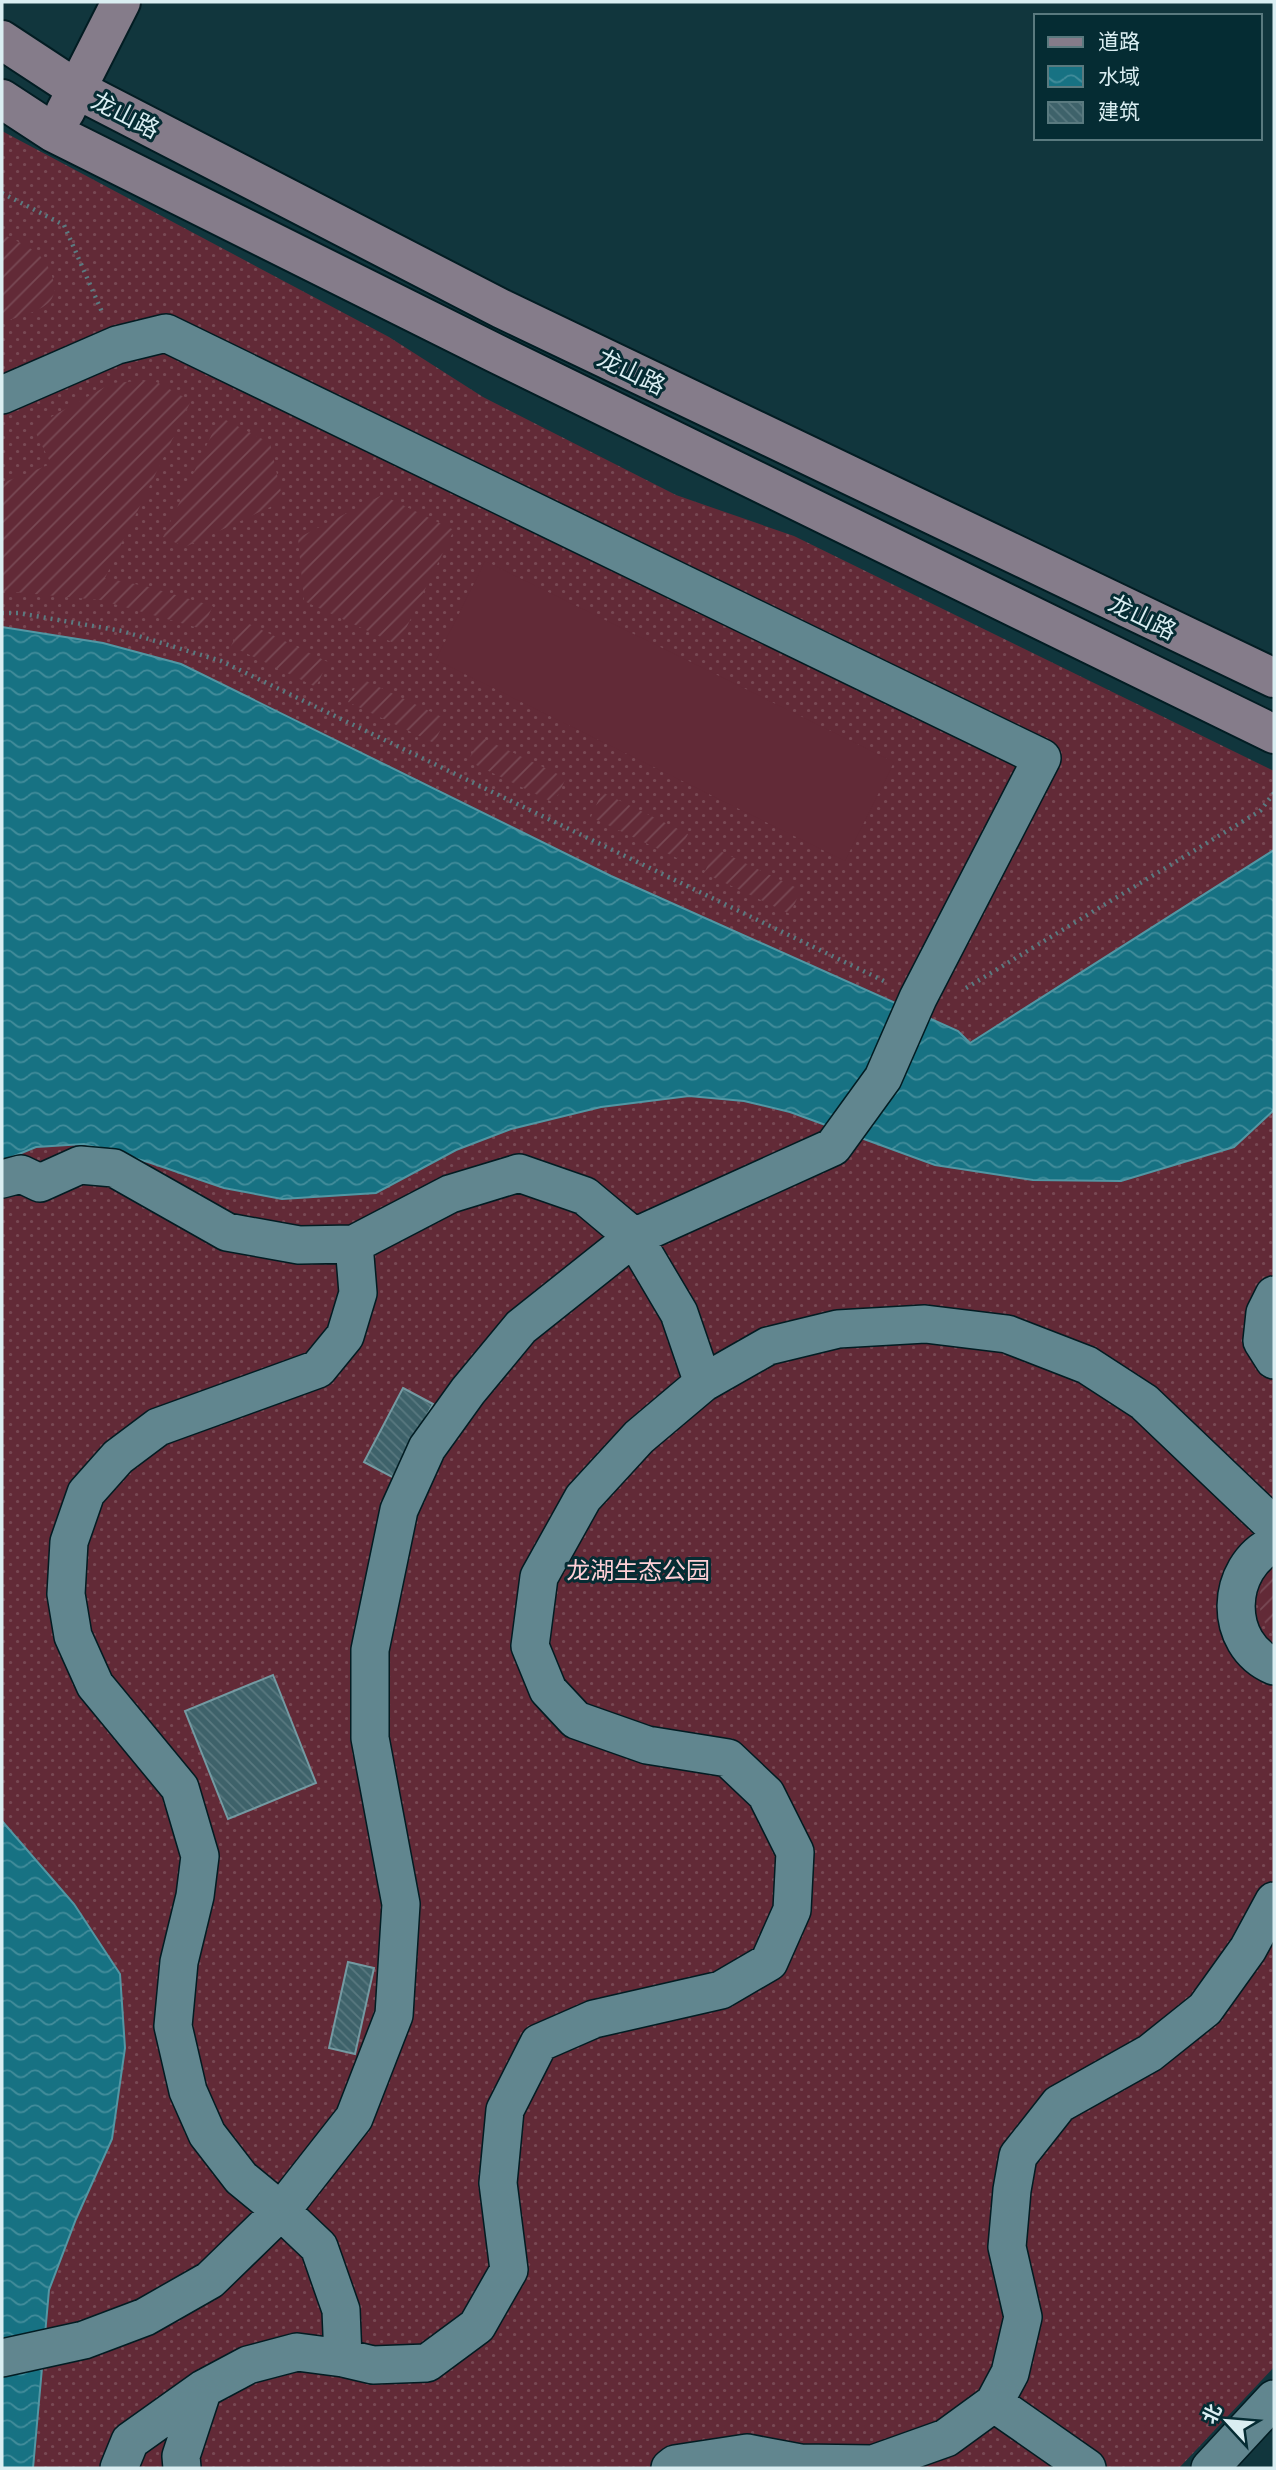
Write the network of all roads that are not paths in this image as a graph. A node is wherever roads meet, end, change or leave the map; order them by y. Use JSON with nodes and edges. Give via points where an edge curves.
{"nodes":[{"id":1,"x":121,"y":2,"type":"edge"},
{"id":2,"x":2,"y":40,"type":"edge"},
{"id":3,"x":78,"y":90,"type":"junction"},
{"id":4,"x":2,"y":99,"type":"edge"},
{"id":5,"x":54,"y":133,"type":"junction"},
{"id":6,"x":2,"y":395,"type":"edge"},
{"id":7,"x":1274,"y":678,"type":"edge"},
{"id":8,"x":1274,"y":734,"type":"edge"},
{"id":9,"x":2,"y":1179,"type":"edge"},
{"id":10,"x":635,"y":1237,"type":"junction"},
{"id":11,"x":354,"y":1244,"type":"junction"},
{"id":12,"x":1274,"y":1295,"type":"edge"},
{"id":13,"x":1274,"y":1360,"type":"edge"},
{"id":14,"x":703,"y":1383,"type":"junction"},
{"id":15,"x":1274,"y":1526,"type":"edge"},
{"id":16,"x":1274,"y":1544,"type":"edge"},
{"id":17,"x":1274,"y":1666,"type":"edge"},
{"id":18,"x":1274,"y":1901,"type":"edge"},
{"id":19,"x":281,"y":2211,"type":"junction"},
{"id":20,"x":2,"y":2358,"type":"edge"},
{"id":21,"x":343,"y":2358,"type":"junction"},
{"id":22,"x":203,"y":2389,"type":"junction"},
{"id":23,"x":1274,"y":2399,"type":"edge"},
{"id":24,"x":994,"y":2403,"type":"junction"},
{"id":25,"x":119,"y":2468,"type":"edge"},
{"id":26,"x":182,"y":2468,"type":"edge"},
{"id":27,"x":670,"y":2468,"type":"edge"},
{"id":28,"x":1087,"y":2468,"type":"edge"},
{"id":29,"x":1210,"y":2468,"type":"edge"}],
"edges":[{"from":1,"to":3,"type":"street"},
{"from":2,"to":3,"type":"street","name":"龙山路"},
{"from":3,"to":5,"type":"street"},
{"from":3,"to":7,"type":"street","name":"龙山路","via":[[502,309]]},
{"from":4,"to":5,"type":"street","name":"龙山路"},
{"from":5,"to":8,"type":"street","name":"龙山路"},
{"from":6,"to":10,"type":"street","via":[[117,345],[166,333],[1042,758],[918,998],[883,1078],[833,1147]]},
{"from":9,"to":11,"type":"street","via":[[21,1174],[40,1183],[80,1165],[114,1168],[227,1232],[299,1245]]},
{"from":10,"to":11,"type":"street","via":[[585,1196],[519,1173],[450,1194]]},
{"from":10,"to":14,"type":"street","via":[[679,1313]]},
{"from":10,"to":19,"type":"street","via":[[521,1327],[428,1448],[399,1510],[370,1650],[370,1738],[401,1904],[394,2015],[354,2118]]},
{"from":11,"to":19,"type":"street","via":[[358,1293],[345,1336],[318,1369],[158,1427],[118,1457],[86,1493],[69,1542],[66,1594],[73,1636],[94,1685],[180,1788],[200,1856],[179,1962],[173,2026],[188,2091],[207,2134],[241,2178]]},
{"from":12,"to":13,"type":"street","via":[[1265,1313],[1262,1341]]},
{"from":14,"to":15,"type":"street","via":[[768,1346],[838,1329],[925,1324],[1007,1334],[1087,1366],[1144,1402]]},
{"from":14,"to":21,"type":"street","via":[[639,1437],[583,1498],[539,1577],[530,1646],[548,1690],[576,1720],[647,1745],[728,1758],[766,1794],[795,1852],[792,1910],[769,1962],[721,1990],[594,2019],[539,2043],[505,2110],[498,2183],[509,2270],[477,2326],[426,2363],[373,2365]]},
{"from":16,"to":17,"type":"street","via":[[1249,1563],[1238,1584],[1235,1606],[1239,1629],[1251,1648]]},
{"from":18,"to":24,"type":"street","via":[[1248,1949],[1205,2008],[1150,2053],[1059,2104],[1018,2156],[1007,2248],[1023,2317],[1010,2373]]},
{"from":19,"to":20,"type":"street","via":[[210,2280],[145,2317],[84,2340]]},
{"from":19,"to":21,"type":"street","via":[[319,2247],[341,2310]]},
{"from":21,"to":22,"type":"street","via":[[297,2352],[248,2365]]},
{"from":22,"to":25,"type":"street","via":[[130,2441]]},
{"from":22,"to":26,"type":"street","via":[[181,2456]]},
{"from":23,"to":29,"type":"street"},
{"from":24,"to":27,"type":"street","via":[[946,2438],[873,2464],[800,2463],[747,2453]]},
{"from":24,"to":28,"type":"street"}]}
